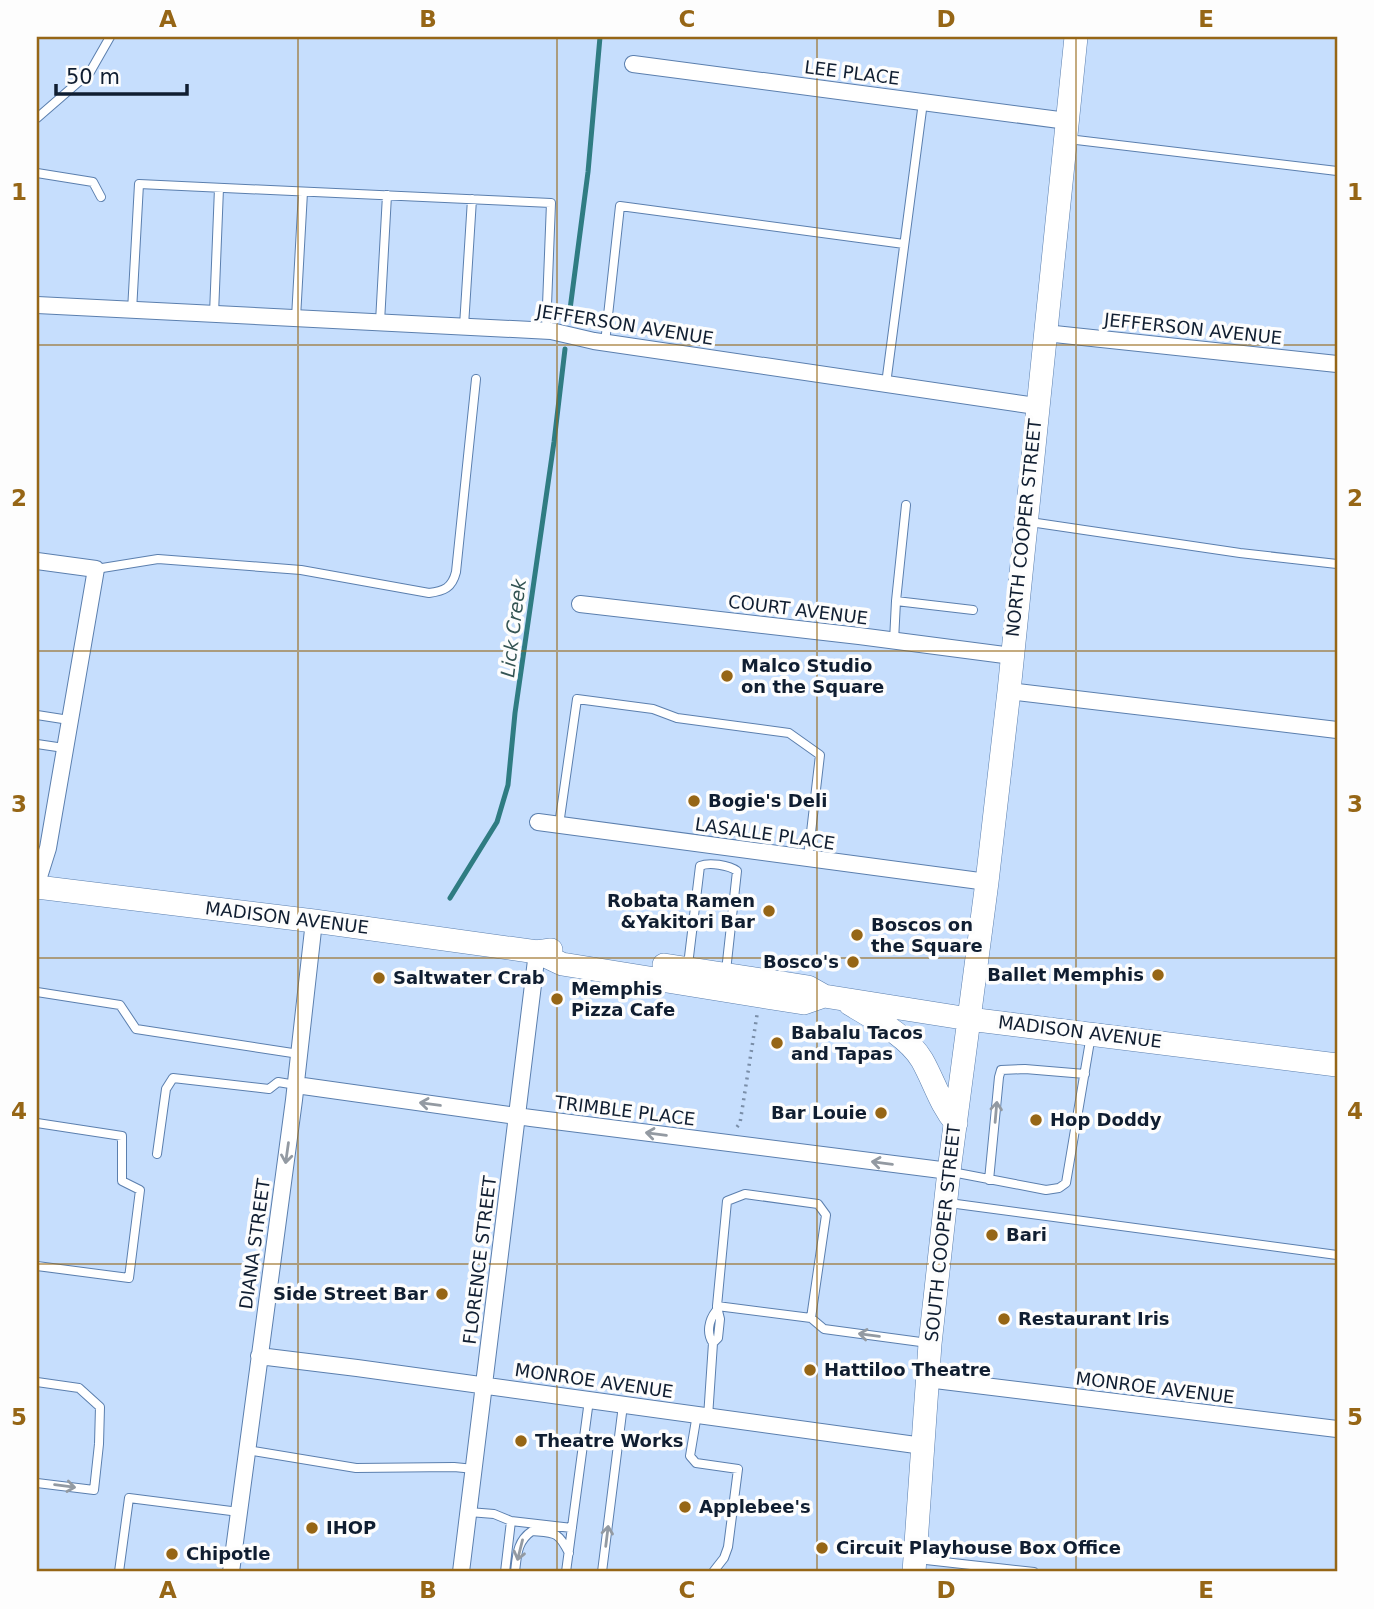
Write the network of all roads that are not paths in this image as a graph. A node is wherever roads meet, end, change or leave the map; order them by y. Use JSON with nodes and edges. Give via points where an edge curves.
{"nodes":[{"id":1,"x":110,"y":37,"type":"edge"},
{"id":2,"x":1076,"y":37,"type":"edge"},
{"id":3,"x":632,"y":64,"type":"dead end"},
{"id":4,"x":923,"y":102,"type":"junction"},
{"id":5,"x":37,"y":118,"type":"edge"},
{"id":6,"x":1066,"y":130,"type":"junction"},
{"id":7,"x":1337,"y":171,"type":"edge"},
{"id":8,"x":37,"y":173,"type":"edge"},
{"id":9,"x":219,"y":188,"type":"junction"},
{"id":10,"x":303,"y":192,"type":"junction"},
{"id":11,"x":387,"y":195,"type":"junction"},
{"id":12,"x":101,"y":197,"type":"dead end"},
{"id":13,"x":472,"y":199,"type":"junction"},
{"id":14,"x":904,"y":244,"type":"junction"},
{"id":15,"x":37,"y":305,"type":"edge"},
{"id":16,"x":132,"y":311,"type":"junction"},
{"id":17,"x":214,"y":314,"type":"junction"},
{"id":18,"x":296,"y":318,"type":"junction"},
{"id":19,"x":380,"y":322,"type":"junction"},
{"id":20,"x":464,"y":326,"type":"junction"},
{"id":21,"x":546,"y":331,"type":"junction"},
{"id":22,"x":1045,"y":332,"type":"junction"},
{"id":23,"x":605,"y":343,"type":"junction"},
{"id":24,"x":1337,"y":365,"type":"edge"},
{"id":25,"x":476,"y":379,"type":"dead end"},
{"id":26,"x":886,"y":384,"type":"junction"},
{"id":27,"x":1036,"y":406,"type":"junction"},
{"id":28,"x":906,"y":505,"type":"dead end"},
{"id":29,"x":1027,"y":521,"type":"junction"},
{"id":30,"x":37,"y":561,"type":"edge"},
{"id":31,"x":1337,"y":564,"type":"edge"},
{"id":32,"x":96,"y":569,"type":"junction"},
{"id":33,"x":896,"y":601,"type":"junction"},
{"id":34,"x":580,"y":604,"type":"dead end"},
{"id":35,"x":972,"y":610,"type":"dead end"},
{"id":36,"x":894,"y":641,"type":"junction"},
{"id":37,"x":1012,"y":656,"type":"junction"},
{"id":38,"x":1009,"y":691,"type":"junction"},
{"id":39,"x":37,"y":715,"type":"edge"},
{"id":40,"x":69,"y":720,"type":"junction"},
{"id":41,"x":1337,"y":730,"type":"edge"},
{"id":42,"x":37,"y":744,"type":"edge"},
{"id":43,"x":64,"y":748,"type":"junction"},
{"id":44,"x":538,"y":822,"type":"dead end"},
{"id":45,"x":559,"y":825,"type":"junction"},
{"id":46,"x":726,"y":848,"type":"junction"},
{"id":47,"x":808,"y":859,"type":"junction"},
{"id":48,"x":723,"y":866,"type":"junction"},
{"id":49,"x":987,"y":882,"type":"junction"},
{"id":50,"x":37,"y":885,"type":"edge"},
{"id":51,"x":314,"y":921,"type":"junction"},
{"id":52,"x":537,"y":952,"type":"junction"},
{"id":53,"x":687,"y":968,"type":"junction"},
{"id":54,"x":726,"y":974,"type":"junction"},
{"id":55,"x":37,"y":992,"type":"edge"},
{"id":56,"x":833,"y":997,"type":"junction"},
{"id":57,"x":969,"y":1019,"type":"junction"},
{"id":58,"x":1092,"y":1034,"type":"junction"},
{"id":59,"x":299,"y":1054,"type":"junction"},
{"id":60,"x":1337,"y":1065,"type":"edge"},
{"id":61,"x":1085,"y":1074,"type":"junction"},
{"id":62,"x":296,"y":1085,"type":"junction"},
{"id":63,"x":516,"y":1116,"type":"junction"},
{"id":64,"x":37,"y":1123,"type":"edge"},
{"id":65,"x":956,"y":1123,"type":"junction"},
{"id":66,"x":157,"y":1154,"type":"dead end"},
{"id":67,"x":949,"y":1171,"type":"junction"},
{"id":68,"x":989,"y":1180,"type":"junction"},
{"id":69,"x":946,"y":1203,"type":"junction"},
{"id":70,"x":1337,"y":1255,"type":"edge"},
{"id":71,"x":37,"y":1266,"type":"edge"},
{"id":72,"x":717,"y":1308,"type":"junction"},
{"id":73,"x":811,"y":1318,"type":"junction"},
{"id":74,"x":930,"y":1344,"type":"junction"},
{"id":75,"x":259,"y":1356,"type":"junction"},
{"id":76,"x":927,"y":1380,"type":"junction"},
{"id":77,"x":37,"y":1382,"type":"edge"},
{"id":78,"x":484,"y":1385,"type":"junction"},
{"id":79,"x":589,"y":1399,"type":"junction"},
{"id":80,"x":623,"y":1404,"type":"junction"},
{"id":81,"x":703,"y":1416,"type":"junction"},
{"id":82,"x":1337,"y":1429,"type":"edge"},
{"id":83,"x":923,"y":1446,"type":"junction"},
{"id":84,"x":247,"y":1450,"type":"junction"},
{"id":85,"x":474,"y":1469,"type":"junction"},
{"id":86,"x":37,"y":1483,"type":"edge"},
{"id":87,"x":239,"y":1512,"type":"junction"},
{"id":88,"x":469,"y":1512,"type":"junction"},
{"id":89,"x":512,"y":1521,"type":"junction"},
{"id":90,"x":572,"y":1528,"type":"junction"},
{"id":91,"x":569,"y":1553,"type":"junction"},
{"id":92,"x":914,"y":1566,"type":"edge"},
{"id":93,"x":119,"y":1572,"type":"edge"},
{"id":94,"x":231,"y":1572,"type":"edge"},
{"id":95,"x":461,"y":1572,"type":"edge"},
{"id":96,"x":505,"y":1572,"type":"edge"},
{"id":97,"x":515,"y":1572,"type":"edge"},
{"id":98,"x":566,"y":1572,"type":"edge"},
{"id":99,"x":602,"y":1572,"type":"edge"},
{"id":100,"x":713,"y":1572,"type":"edge"},
{"id":101,"x":1034,"y":1572,"type":"edge"}],
"edges":[{"from":1,"to":5,"type":"lane","via":[[90,72]]},
{"from":2,"to":6,"type":"street","name":"NORTH COOPER STREET"},
{"from":3,"to":4,"type":"street","name":"LEE PLACE"},
{"from":4,"to":6,"type":"street","name":"LEE PLACE"},
{"from":4,"to":14,"type":"lane"},
{"from":6,"to":7,"type":"lane"},
{"from":6,"to":22,"type":"street","name":"NORTH COOPER STREET"},
{"from":8,"to":12,"type":"lane","via":[[93,182]]},
{"from":9,"to":10,"type":"lane"},
{"from":9,"to":16,"type":"lane","via":[[139,184]]},
{"from":9,"to":17,"type":"lane"},
{"from":10,"to":11,"type":"lane"},
{"from":10,"to":18,"type":"lane"},
{"from":11,"to":13,"type":"lane"},
{"from":11,"to":19,"type":"lane"},
{"from":13,"to":20,"type":"lane"},
{"from":13,"to":21,"type":"lane","via":[[551,203]]},
{"from":14,"to":23,"type":"lane","via":[[620,206]]},
{"from":14,"to":26,"type":"lane"},
{"from":15,"to":16,"type":"street","name":"JEFFERSON AVENUE"},
{"from":16,"to":17,"type":"street","name":"JEFFERSON AVENUE"},
{"from":17,"to":18,"type":"street","name":"JEFFERSON AVENUE"},
{"from":18,"to":19,"type":"street","name":"JEFFERSON AVENUE"},
{"from":19,"to":20,"type":"street","name":"JEFFERSON AVENUE"},
{"from":20,"to":21,"type":"street","name":"JEFFERSON AVENUE"},
{"from":21,"to":23,"type":"street","name":"JEFFERSON AVENUE"},
{"from":22,"to":24,"type":"street","name":"JEFFERSON AVENUE"},
{"from":22,"to":27,"type":"street","name":"NORTH COOPER STREET"},
{"from":23,"to":26,"type":"street","name":"JEFFERSON AVENUE"},
{"from":25,"to":32,"type":"lane","via":[[456,572],[445,591],[429,593],[301,570],[158,559]]},
{"from":26,"to":27,"type":"street","name":"JEFFERSON AVENUE"},
{"from":27,"to":29,"type":"street","name":"NORTH COOPER STREET"},
{"from":28,"to":33,"type":"lane"},
{"from":29,"to":31,"type":"lane"},
{"from":29,"to":37,"type":"street","name":"NORTH COOPER STREET"},
{"from":30,"to":32,"type":"street"},
{"from":32,"to":40,"type":"street"},
{"from":33,"to":35,"type":"lane"},
{"from":33,"to":36,"type":"lane"},
{"from":34,"to":36,"type":"street","name":"COURT AVENUE"},
{"from":36,"to":37,"type":"street","name":"COURT AVENUE"},
{"from":37,"to":38,"type":"street","name":"NORTH COOPER STREET"},
{"from":38,"to":41,"type":"street"},
{"from":38,"to":49,"type":"street","name":"NORTH COOPER STREET"},
{"from":39,"to":40,"type":"lane"},
{"from":40,"to":43,"type":"street"},
{"from":42,"to":43,"type":"lane"},
{"from":43,"to":50,"type":"street","via":[[48,848]]},
{"from":44,"to":45,"type":"street","name":"LASALLE PLACE"},
{"from":45,"to":46,"type":"street","name":"LASALLE PLACE"},
{"from":45,"to":47,"type":"lane","via":[[577,699],[644,708],[677,718],[789,733],[820,755]]},
{"from":46,"to":47,"type":"street","name":"LASALLE PLACE"},
{"from":46,"to":48,"type":"lane"},
{"from":47,"to":49,"type":"street","name":"LASALLE PLACE"},
{"from":48,"to":53,"type":"lane","via":[[700,866]]},
{"from":48,"to":54,"type":"lane","via":[[737,871]]},
{"from":49,"to":57,"type":"street","name":"NORTH COOPER STREET"},
{"from":50,"to":51,"type":"street","name":"MADISON AVENUE"},
{"from":51,"to":52,"type":"street","name":"MADISON AVENUE"},
{"from":51,"to":59,"type":"street","name":"DIANA STREET"},
{"from":52,"to":53,"type":"street","name":"MADISON AVENUE","via":[[563,949]]},
{"from":52,"to":56,"type":"street","name":"MADISON AVENUE","via":[[562,964],[804,1003]]},
{"from":52,"to":63,"type":"street","name":"FLORENCE STREET"},
{"from":53,"to":54,"type":"street","name":"MADISON AVENUE"},
{"from":54,"to":56,"type":"street","name":"MADISON AVENUE","via":[[808,986]]},
{"from":55,"to":59,"type":"lane","via":[[120,1005],[136,1029]]},
{"from":56,"to":57,"type":"street","name":"MADISON AVENUE"},
{"from":56,"to":65,"type":"street","via":[[894,1031],[920,1057]]},
{"from":57,"to":58,"type":"street","name":"MADISON AVENUE"},
{"from":57,"to":65,"type":"street","name":"SOUTH COOPER STREET"},
{"from":58,"to":60,"type":"street","name":"MADISON AVENUE"},
{"from":58,"to":61,"type":"lane"},
{"from":59,"to":62,"type":"street","name":"DIANA STREET"},
{"from":61,"to":68,"type":"lane","via":[[1066,1183],[1045,1189]]},
{"from":68,"to":61,"type":"lane","one_way":true,"via":[[1002,1070]]},
{"from":63,"to":62,"type":"street","name":"TRIMBLE PLACE","one_way":true},
{"from":62,"to":66,"type":"lane","via":[[278,1082],[269,1089],[173,1078],[166,1089]]},
{"from":62,"to":75,"type":"street","name":"DIANA STREET","one_way":true},
{"from":67,"to":63,"type":"street","name":"TRIMBLE PLACE","one_way":true},
{"from":63,"to":78,"type":"street","name":"FLORENCE STREET"},
{"from":64,"to":71,"type":"lane","via":[[122,1136],[122,1181],[140,1190],[129,1278]]},
{"from":65,"to":67,"type":"street","name":"SOUTH COOPER STREET"},
{"from":67,"to":68,"type":"lane"},
{"from":67,"to":69,"type":"street","name":"SOUTH COOPER STREET"},
{"from":69,"to":70,"type":"lane"},
{"from":69,"to":74,"type":"street","name":"SOUTH COOPER STREET"},
{"from":72,"to":73,"type":"lane"},
{"from":72,"to":73,"type":"lane","via":[[727,1202],[745,1194],[756,1195],[818,1204],[826,1215]]},
{"from":72,"to":81,"type":"lane","via":[[710,1317],[713,1343]]},
{"from":74,"to":73,"type":"lane","one_way":true,"via":[[824,1329]]},
{"from":74,"to":76,"type":"street","name":"SOUTH COOPER STREET"},
{"from":75,"to":78,"type":"street","name":"MONROE AVENUE"},
{"from":75,"to":84,"type":"street","name":"DIANA STREET"},
{"from":76,"to":82,"type":"street","name":"MONROE AVENUE"},
{"from":76,"to":83,"type":"street","name":"SOUTH COOPER STREET"},
{"from":86,"to":77,"type":"lane","one_way":true,"via":[[94,1490],[100,1407],[79,1388]]},
{"from":78,"to":79,"type":"street","name":"MONROE AVENUE"},
{"from":78,"to":85,"type":"street","name":"FLORENCE STREET"},
{"from":79,"to":80,"type":"street","name":"MONROE AVENUE"},
{"from":79,"to":90,"type":"lane"},
{"from":80,"to":81,"type":"street","name":"MONROE AVENUE"},
{"from":99,"to":80,"type":"lane","one_way":true},
{"from":81,"to":83,"type":"street","name":"MONROE AVENUE"},
{"from":81,"to":100,"type":"lane","via":[[690,1456],[696,1463],[738,1469],[728,1547]]},
{"from":83,"to":92,"type":"street","name":"SOUTH COOPER STREET"},
{"from":84,"to":85,"type":"lane","via":[[356,1468]]},
{"from":84,"to":87,"type":"street","name":"DIANA STREET"},
{"from":85,"to":88,"type":"street","name":"FLORENCE STREET"},
{"from":87,"to":93,"type":"lane","via":[[129,1498]]},
{"from":87,"to":94,"type":"street","name":"DIANA STREET"},
{"from":88,"to":89,"type":"lane"},
{"from":88,"to":95,"type":"street","name":"FLORENCE STREET"},
{"from":89,"to":90,"type":"lane"},
{"from":89,"to":96,"type":"lane"},
{"from":90,"to":91,"type":"lane"},
{"from":91,"to":97,"type":"lane","one_way":true,"via":[[556,1533],[532,1531],[518,1547]]},
{"from":91,"to":98,"type":"lane"},
{"from":92,"to":101,"type":"lane"}]}
